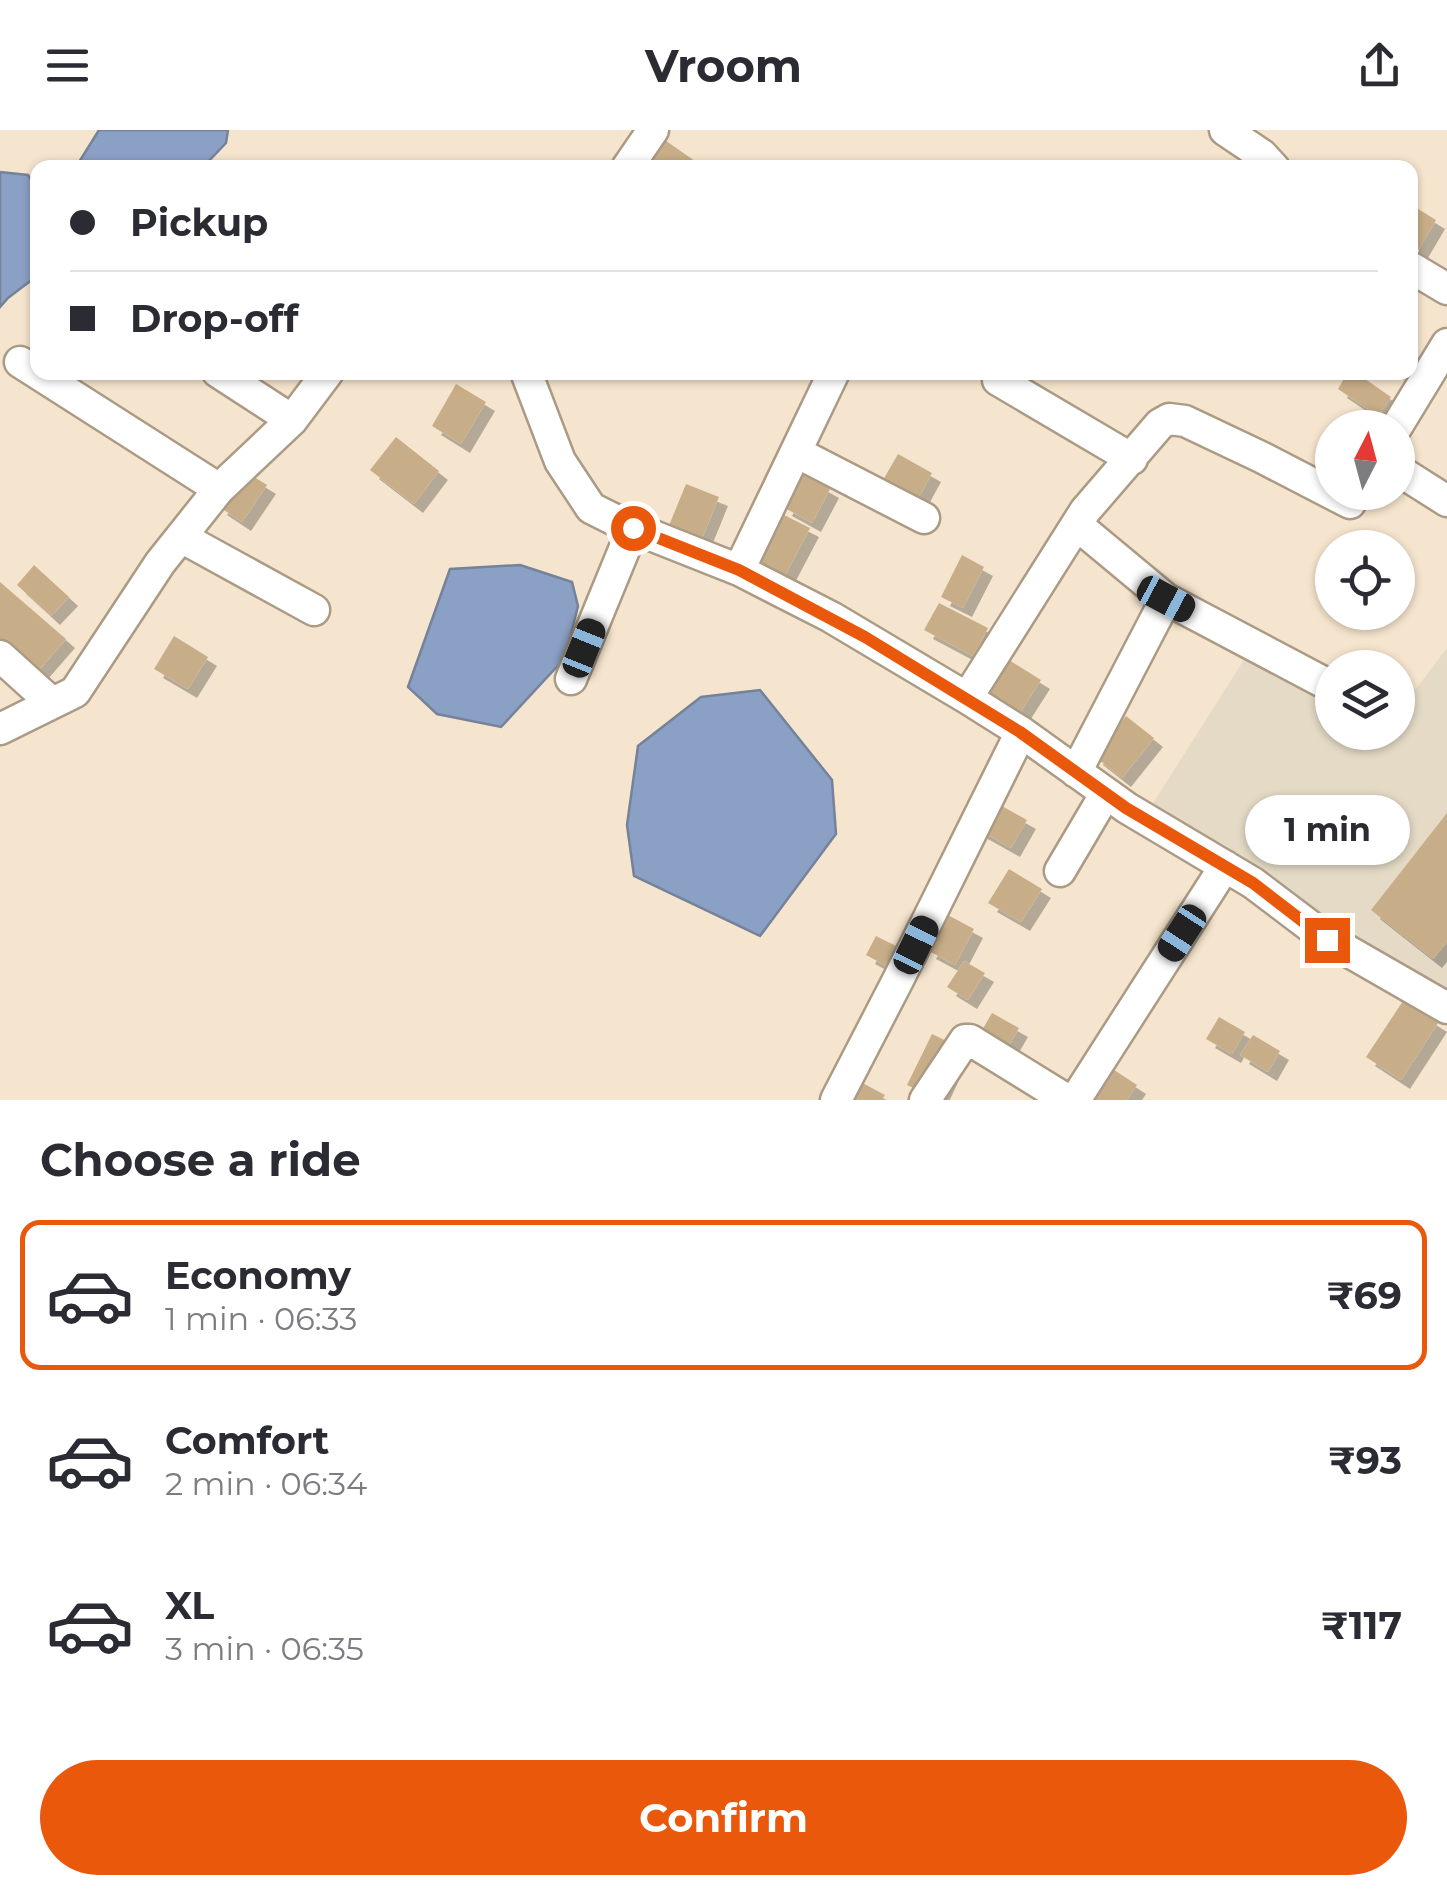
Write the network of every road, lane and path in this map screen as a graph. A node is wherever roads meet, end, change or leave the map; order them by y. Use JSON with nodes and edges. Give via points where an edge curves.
{"nodes":[{"id":1,"x":653,"y":130,"type":"edge"},
{"id":2,"x":1225,"y":130,"type":"edge"},
{"id":3,"x":632,"y":160,"type":"edge"},
{"id":4,"x":1267,"y":160,"type":"edge"},
{"id":5,"x":1418,"y":273,"type":"edge"},
{"id":6,"x":1447,"y":289,"type":"edge"},
{"id":7,"x":1447,"y":344,"type":"edge"},
{"id":8,"x":20,"y":362,"type":"dead end"},
{"id":9,"x":30,"y":368,"type":"edge"},
{"id":10,"x":48,"y":380,"type":"edge"},
{"id":11,"x":230,"y":380,"type":"edge"},
{"id":12,"x":322,"y":380,"type":"edge"},
{"id":13,"x":529,"y":380,"type":"edge"},
{"id":14,"x":830,"y":380,"type":"edge"},
{"id":15,"x":998,"y":380,"type":"dead end"},
{"id":16,"x":1435,"y":392,"type":"edge"},
{"id":17,"x":1415,"y":410,"type":"edge"},
{"id":18,"x":292,"y":420,"type":"junction"},
{"id":19,"x":796,"y":452,"type":"junction"},
{"id":20,"x":1132,"y":459,"type":"junction"},
{"id":21,"x":1415,"y":480,"type":"edge"},
{"id":22,"x":1315,"y":485,"type":"edge"},
{"id":23,"x":218,"y":489,"type":"junction"},
{"id":24,"x":1447,"y":500,"type":"edge"},
{"id":25,"x":924,"y":518,"type":"dead end"},
{"id":26,"x":1077,"y":525,"type":"junction"},
{"id":27,"x":633,"y":528,"type":"junction"},
{"id":28,"x":181,"y":537,"type":"junction"},
{"id":29,"x":739,"y":570,"type":"junction"},
{"id":30,"x":1166,"y":599,"type":"junction"},
{"id":31,"x":314,"y":610,"type":"dead end"},
{"id":32,"x":0,"y":656,"type":"edge"},
{"id":33,"x":1315,"y":678,"type":"edge"},
{"id":34,"x":571,"y":679,"type":"dead end"},
{"id":35,"x":968,"y":698,"type":"junction"},
{"id":36,"x":52,"y":703,"type":"junction"},
{"id":37,"x":0,"y":728,"type":"edge"},
{"id":38,"x":1020,"y":732,"type":"junction"},
{"id":39,"x":1076,"y":772,"type":"junction"},
{"id":40,"x":1106,"y":793,"type":"junction"},
{"id":41,"x":1225,"y":866,"type":"junction"},
{"id":42,"x":1060,"y":871,"type":"dead end"},
{"id":43,"x":1447,"y":1008,"type":"edge"},
{"id":44,"x":836,"y":1100,"type":"edge"},
{"id":45,"x":925,"y":1100,"type":"edge"},
{"id":46,"x":1067,"y":1100,"type":"edge"},
{"id":47,"x":1075,"y":1100,"type":"edge"}],
"edges":[{"from":1,"to":3,"type":"street"},
{"from":2,"to":4,"type":"street"},
{"from":5,"to":6,"type":"street"},
{"from":7,"to":16,"type":"street"},
{"from":8,"to":9,"type":"street"},
{"from":10,"to":23,"type":"street"},
{"from":11,"to":18,"type":"street"},
{"from":12,"to":18,"type":"street"},
{"from":13,"to":27,"type":"street","via":[[560,461],[592,508]]},
{"from":14,"to":19,"type":"street"},
{"from":15,"to":20,"type":"street"},
{"from":16,"to":17,"type":"street"},
{"from":18,"to":23,"type":"street"},
{"from":19,"to":25,"type":"street"},
{"from":19,"to":29,"type":"street"},
{"from":20,"to":22,"type":"street","via":[[1169,419]]},
{"from":20,"to":26,"type":"street"},
{"from":21,"to":24,"type":"street"},
{"from":23,"to":28,"type":"street"},
{"from":26,"to":30,"type":"street"},
{"from":26,"to":35,"type":"street"},
{"from":27,"to":29,"type":"street"},
{"from":27,"to":34,"type":"street"},
{"from":28,"to":31,"type":"street"},
{"from":28,"to":36,"type":"street","via":[[75,692]]},
{"from":29,"to":35,"type":"street"},
{"from":30,"to":33,"type":"street"},
{"from":30,"to":39,"type":"street"},
{"from":32,"to":36,"type":"street"},
{"from":35,"to":38,"type":"street"},
{"from":36,"to":37,"type":"street"},
{"from":38,"to":39,"type":"street"},
{"from":38,"to":44,"type":"street"},
{"from":39,"to":40,"type":"street"},
{"from":40,"to":41,"type":"street"},
{"from":40,"to":42,"type":"street"},
{"from":41,"to":43,"type":"street","via":[[1327,940]]},
{"from":41,"to":47,"type":"street"},
{"from":45,"to":46,"type":"street","via":[[965,1040]]}]}
